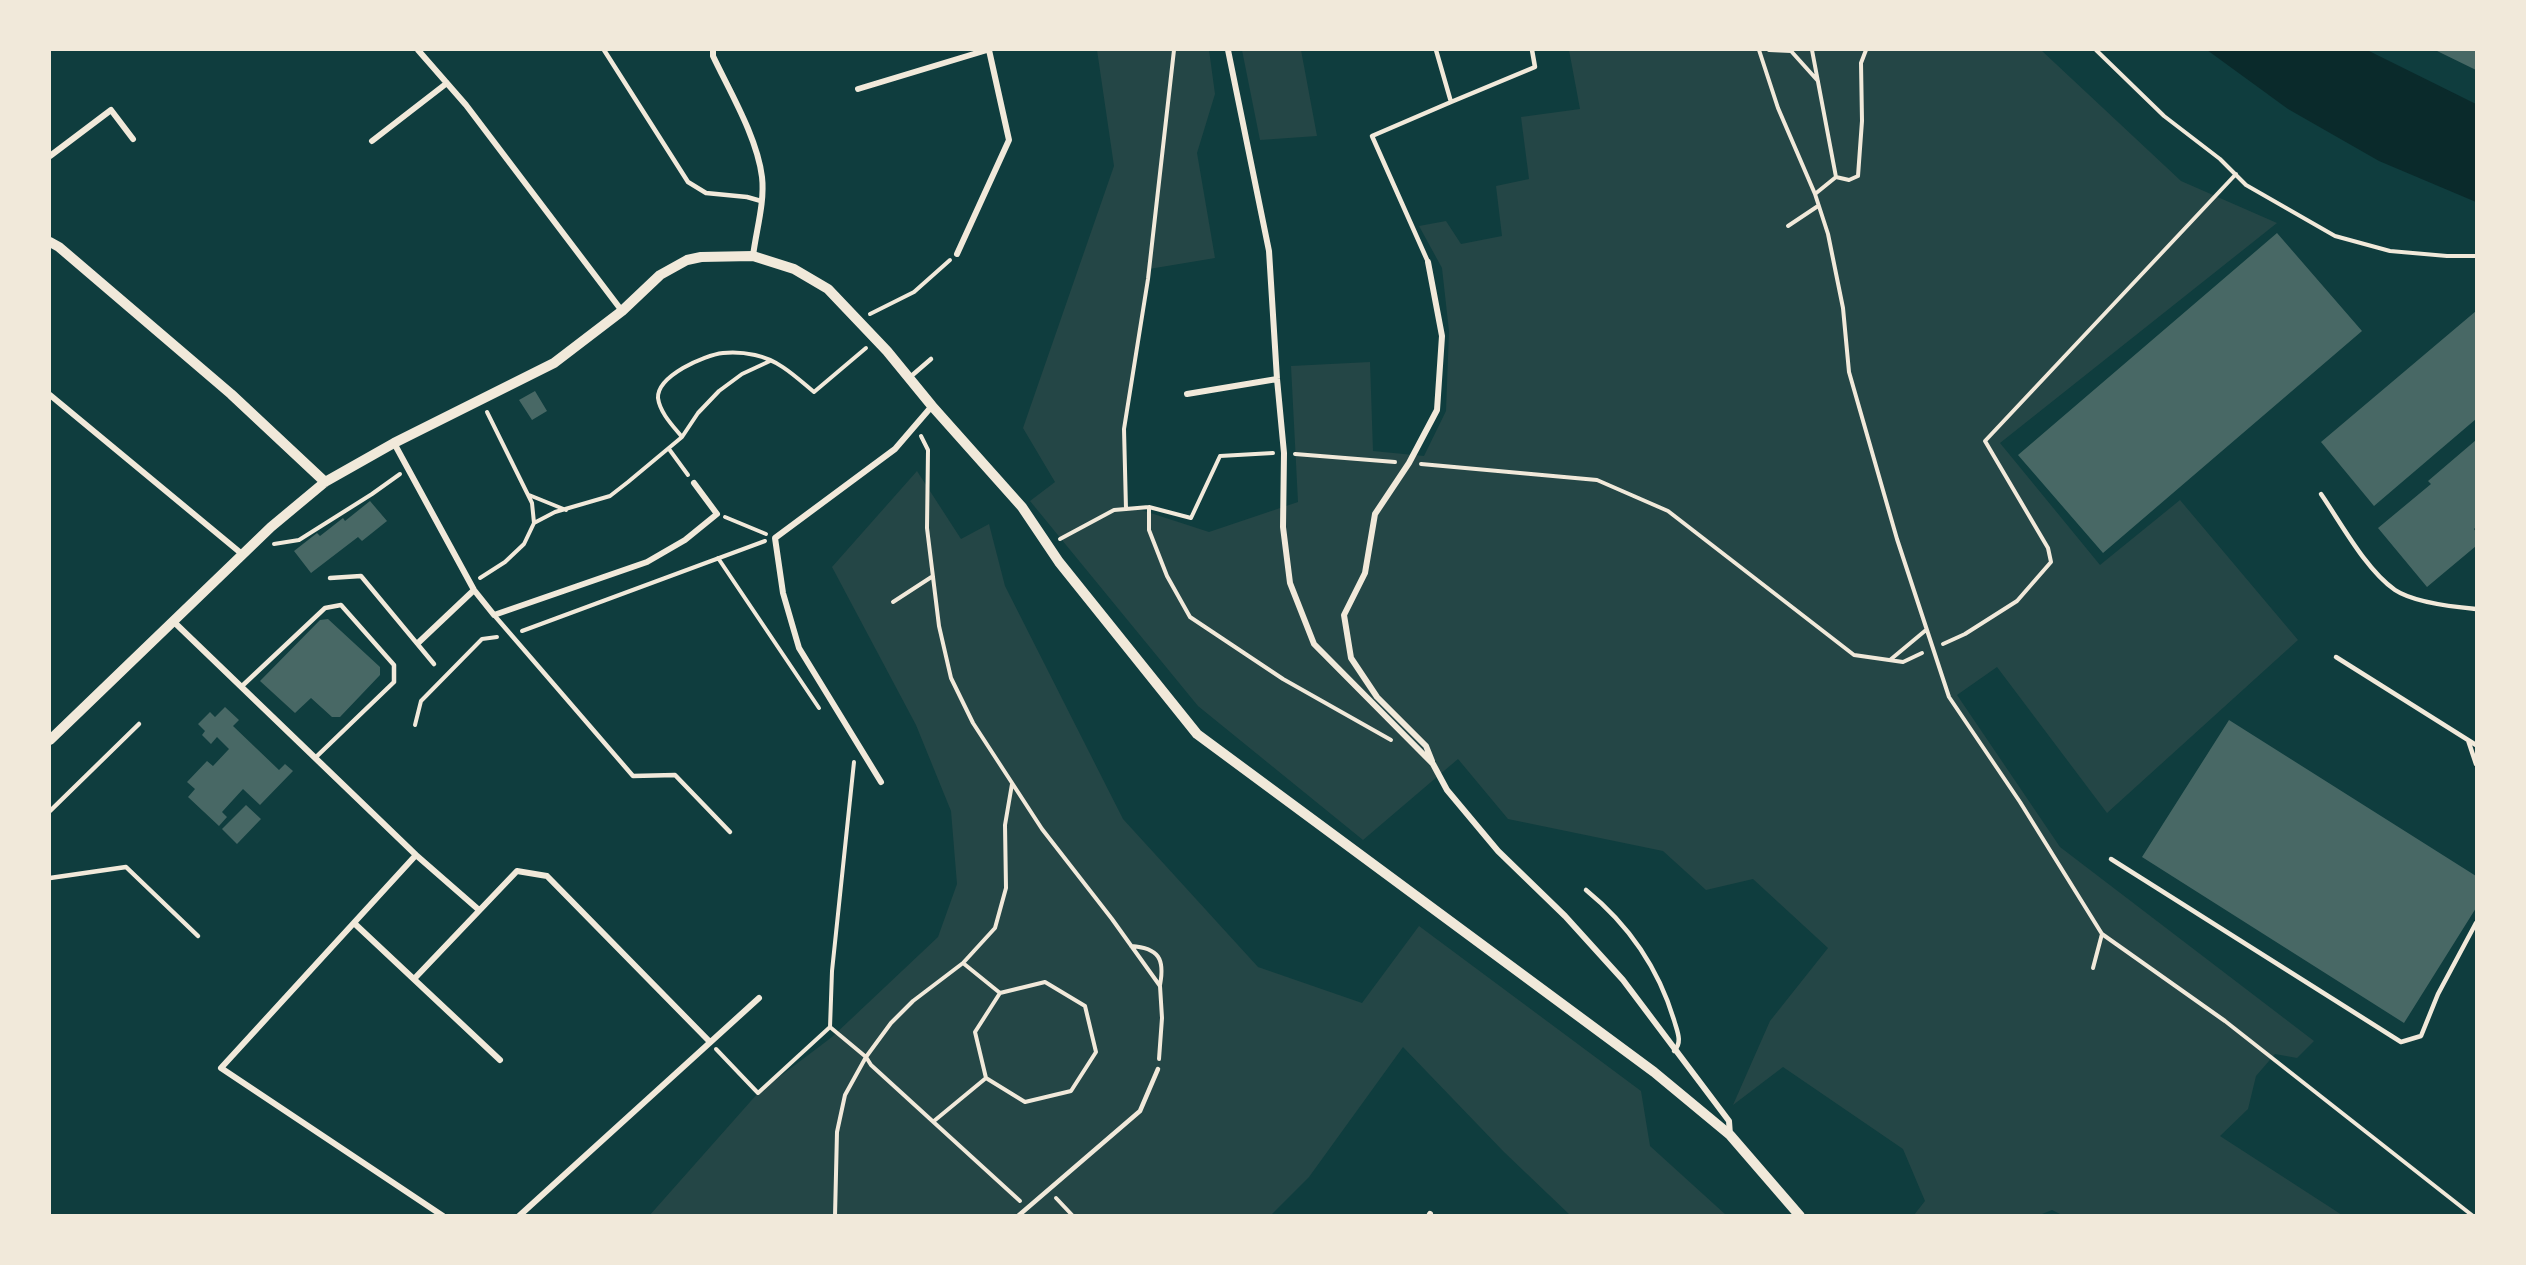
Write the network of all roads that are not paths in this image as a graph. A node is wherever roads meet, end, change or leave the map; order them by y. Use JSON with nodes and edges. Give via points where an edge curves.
{"nodes":[{"id":1,"x":418,"y":50,"type":"edge"},
{"id":2,"x":604,"y":50,"type":"edge"},
{"id":3,"x":713,"y":50,"type":"edge"},
{"id":4,"x":988,"y":50,"type":"edge"},
{"id":5,"x":1228,"y":50,"type":"edge"},
{"id":6,"x":1436,"y":50,"type":"edge"},
{"id":7,"x":1532,"y":50,"type":"edge"},
{"id":8,"x":447,"y":83,"type":"junction"},
{"id":9,"x":858,"y":89,"type":"dead end"},
{"id":10,"x":1451,"y":102,"type":"junction"},
{"id":11,"x":133,"y":139,"type":"dead end"},
{"id":12,"x":372,"y":141,"type":"dead end"},
{"id":13,"x":50,"y":156,"type":"edge"},
{"id":14,"x":761,"y":201,"type":"junction"},
{"id":15,"x":50,"y":242,"type":"edge"},
{"id":16,"x":957,"y":254,"type":"road end"},
{"id":17,"x":753,"y":256,"type":"junction"},
{"id":18,"x":1428,"y":262,"type":"joint"},
{"id":19,"x":622,"y":311,"type":"junction"},
{"id":20,"x":931,"y":358,"type":"dead end"},
{"id":21,"x":909,"y":378,"type":"junction"},
{"id":22,"x":1277,"y":379,"type":"junction"},
{"id":23,"x":1187,"y":394,"type":"dead end"},
{"id":24,"x":50,"y":395,"type":"edge"},
{"id":25,"x":932,"y":406,"type":"junction"},
{"id":26,"x":394,"y":443,"type":"junction"},
{"id":27,"x":325,"y":482,"type":"junction"},
{"id":28,"x":694,"y":483,"type":"road end"},
{"id":29,"x":2320,"y":494,"type":"dead end"},
{"id":30,"x":246,"y":551,"type":"junction"},
{"id":31,"x":330,"y":578,"type":"dead end"},
{"id":32,"x":474,"y":590,"type":"junction"},
{"id":33,"x":2476,"y":609,"type":"edge"},
{"id":34,"x":494,"y":615,"type":"junction"},
{"id":35,"x":174,"y":622,"type":"junction"},
{"id":36,"x":418,"y":643,"type":"junction"},
{"id":37,"x":2336,"y":657,"type":"dead end"},
{"id":38,"x":434,"y":664,"type":"dead end"},
{"id":39,"x":241,"y":687,"type":"junction"},
{"id":40,"x":139,"y":724,"type":"dead end"},
{"id":41,"x":50,"y":740,"type":"edge"},
{"id":42,"x":2468,"y":740,"type":"junction"},
{"id":43,"x":2476,"y":745,"type":"edge"},
{"id":44,"x":315,"y":758,"type":"junction"},
{"id":45,"x":1433,"y":764,"type":"junction"},
{"id":46,"x":2476,"y":764,"type":"edge"},
{"id":47,"x":881,"y":782,"type":"dead end"},
{"id":48,"x":50,"y":811,"type":"edge"},
{"id":49,"x":729,"y":832,"type":"dead end"},
{"id":50,"x":416,"y":855,"type":"junction"},
{"id":51,"x":2111,"y":859,"type":"dead end"},
{"id":52,"x":50,"y":878,"type":"edge"},
{"id":53,"x":1586,"y":890,"type":"dead end"},
{"id":54,"x":479,"y":910,"type":"junction"},
{"id":55,"x":354,"y":923,"type":"junction"},
{"id":56,"x":2476,"y":923,"type":"edge"},
{"id":57,"x":198,"y":936,"type":"dead end"},
{"id":58,"x":414,"y":979,"type":"junction"},
{"id":59,"x":759,"y":998,"type":"dead end"},
{"id":60,"x":710,"y":1042,"type":"junction"},
{"id":61,"x":1674,"y":1051,"type":"junction"},
{"id":62,"x":501,"y":1060,"type":"dead end"},
{"id":63,"x":1158,"y":1069,"type":"road end"},
{"id":64,"x":1730,"y":1136,"type":"junction"},
{"id":65,"x":443,"y":1215,"type":"edge"},
{"id":66,"x":519,"y":1215,"type":"edge"},
{"id":67,"x":1018,"y":1215,"type":"edge"},
{"id":68,"x":1800,"y":1215,"type":"edge"}],
"edges":[{"from":1,"to":8,"type":"street"},
{"from":2,"to":14,"type":"lane","via":[[688,182],[706,193]]},
{"from":3,"to":14,"type":"street","via":[[752,141],[762,177]]},
{"from":4,"to":9,"type":"street"},
{"from":4,"to":16,"type":"street","via":[[1009,140]]},
{"from":5,"to":22,"type":"street","via":[[1269,251]]},
{"from":6,"to":10,"type":"lane"},
{"from":7,"to":10,"type":"lane","via":[[1535,67]]},
{"from":8,"to":12,"type":"street"},
{"from":8,"to":19,"type":"street"},
{"from":10,"to":18,"type":"lane","via":[[1372,136]]},
{"from":11,"to":13,"type":"street","via":[[111,111]]},
{"from":14,"to":17,"type":"street"},
{"from":15,"to":27,"type":"street","via":[[231,394]]},
{"from":17,"to":19,"type":"street","via":[[687,260],[660,275]]},
{"from":17,"to":21,"type":"street","via":[[794,269],[828,289]]},
{"from":18,"to":45,"type":"street","via":[[1442,336],[1437,410],[1409,464],[1375,514],[1365,573],[1344,615],[1352,658],[1377,698],[1426,746]]},
{"from":19,"to":26,"type":"street","via":[[554,363]]},
{"from":20,"to":21,"type":"lane"},
{"from":21,"to":25,"type":"street"},
{"from":22,"to":23,"type":"street"},
{"from":22,"to":45,"type":"street","via":[[1284,453],[1283,527],[1290,583],[1314,644]]},
{"from":24,"to":30,"type":"street"},
{"from":25,"to":47,"type":"street","via":[[895,449],[775,538],[783,593],[799,648]]},
{"from":25,"to":64,"type":"street","via":[[1022,507],[1059,562],[1197,734],[1599,1030]]},
{"from":26,"to":27,"type":"street"},
{"from":26,"to":32,"type":"street"},
{"from":27,"to":30,"type":"street"},
{"from":28,"to":34,"type":"street","via":[[717,514],[685,540],[647,562]]},
{"from":29,"to":33,"type":"lane","via":[[2370,565],[2394,590],[2411,598]]},
{"from":30,"to":35,"type":"street"},
{"from":31,"to":36,"type":"lane","via":[[361,576]]},
{"from":32,"to":34,"type":"street"},
{"from":32,"to":36,"type":"street"},
{"from":34,"to":49,"type":"lane","via":[[633,776],[675,775]]},
{"from":35,"to":39,"type":"street"},
{"from":35,"to":41,"type":"street"},
{"from":36,"to":38,"type":"lane"},
{"from":37,"to":42,"type":"lane"},
{"from":39,"to":44,"type":"street"},
{"from":39,"to":44,"type":"lane","via":[[325,608],[341,605],[394,665],[394,681]]},
{"from":40,"to":48,"type":"lane"},
{"from":42,"to":43,"type":"lane"},
{"from":42,"to":46,"type":"lane"},
{"from":44,"to":50,"type":"street"},
{"from":45,"to":61,"type":"street","via":[[1447,790],[1498,851],[1623,980]]},
{"from":50,"to":54,"type":"street"},
{"from":50,"to":55,"type":"street"},
{"from":51,"to":56,"type":"lane","via":[[2401,1042],[2421,1036],[2438,994]]},
{"from":52,"to":57,"type":"lane","via":[[126,867]]},
{"from":53,"to":61,"type":"lane","via":[[1626,928],[1654,968],[1678,1033],[1679,1043]]},
{"from":54,"to":58,"type":"street"},
{"from":54,"to":60,"type":"street","via":[[517,871],[547,876]]},
{"from":55,"to":58,"type":"street"},
{"from":55,"to":65,"type":"street","via":[[221,1068]]},
{"from":58,"to":62,"type":"street"},
{"from":59,"to":60,"type":"street"},
{"from":60,"to":66,"type":"street"},
{"from":61,"to":64,"type":"street","via":[[1729,1121]]},
{"from":63,"to":67,"type":"lane","via":[[1140,1111]]},
{"from":64,"to":68,"type":"street"}]}
